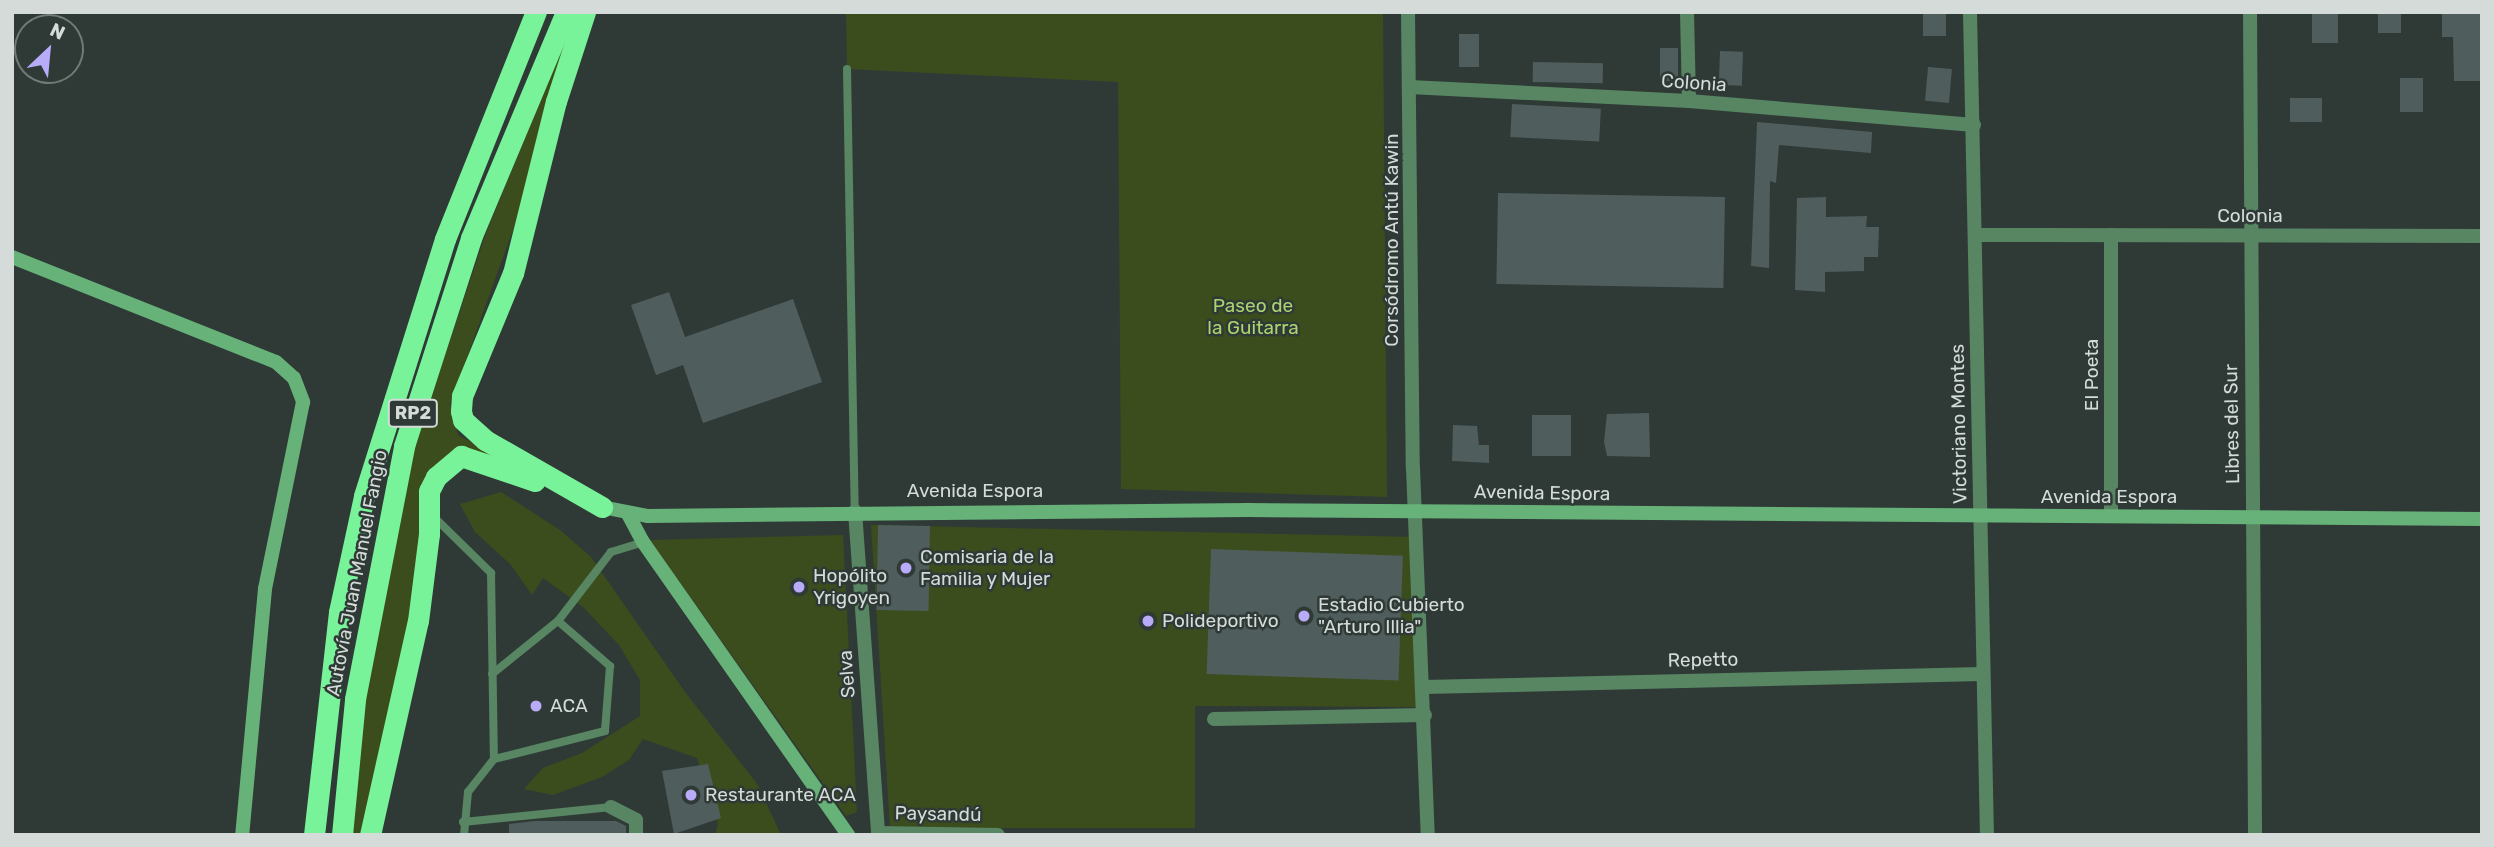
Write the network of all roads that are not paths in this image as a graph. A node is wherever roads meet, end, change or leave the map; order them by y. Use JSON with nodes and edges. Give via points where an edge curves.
{"nodes":[{"id":1,"x":536,"y":12,"type":"edge"},
{"id":2,"x":566,"y":12,"type":"edge"},
{"id":3,"x":585,"y":12,"type":"edge"},
{"id":4,"x":1408,"y":12,"type":"edge"},
{"id":5,"x":1687,"y":12,"type":"edge"},
{"id":6,"x":1970,"y":12,"type":"edge"},
{"id":7,"x":2250,"y":12,"type":"edge"},
{"id":8,"x":847,"y":69,"type":"dead end"},
{"id":9,"x":1410,"y":87,"type":"junction"},
{"id":10,"x":1689,"y":101,"type":"junction"},
{"id":11,"x":1974,"y":125,"type":"junction"},
{"id":12,"x":1975,"y":235,"type":"junction"},
{"id":13,"x":2111,"y":235,"type":"junction"},
{"id":14,"x":2248,"y":235,"type":"junction"},
{"id":15,"x":2482,"y":236,"type":"edge"},
{"id":16,"x":12,"y":257,"type":"edge"},
{"id":17,"x":602,"y":507,"type":"junction"},
{"id":18,"x":1415,"y":510,"type":"junction"},
{"id":19,"x":855,"y":511,"type":"junction"},
{"id":20,"x":429,"y":512,"type":"junction"},
{"id":21,"x":628,"y":514,"type":"junction"},
{"id":22,"x":1980,"y":516,"type":"junction"},
{"id":23,"x":2112,"y":516,"type":"junction"},
{"id":24,"x":2252,"y":516,"type":"junction"},
{"id":25,"x":2482,"y":519,"type":"edge"},
{"id":26,"x":643,"y":542,"type":"junction"},
{"id":27,"x":558,"y":621,"type":"junction"},
{"id":28,"x":492,"y":674,"type":"junction"},
{"id":29,"x":1982,"y":674,"type":"junction"},
{"id":30,"x":1424,"y":687,"type":"junction"},
{"id":31,"x":1425,"y":715,"type":"junction"},
{"id":32,"x":1214,"y":719,"type":"dead end"},
{"id":33,"x":494,"y":759,"type":"junction"},
{"id":34,"x":611,"y":807,"type":"joint"},
{"id":35,"x":463,"y":821,"type":"junction"},
{"id":36,"x":878,"y":834,"type":"edge"},
{"id":37,"x":242,"y":835,"type":"edge"},
{"id":38,"x":314,"y":835,"type":"edge"},
{"id":39,"x":342,"y":835,"type":"edge"},
{"id":40,"x":370,"y":835,"type":"edge"},
{"id":41,"x":464,"y":835,"type":"edge"},
{"id":42,"x":636,"y":835,"type":"edge"},
{"id":43,"x":848,"y":835,"type":"edge"},
{"id":44,"x":998,"y":835,"type":"edge"},
{"id":45,"x":1427,"y":835,"type":"edge"},
{"id":46,"x":1987,"y":835,"type":"edge"},
{"id":47,"x":2255,"y":835,"type":"edge"}],
"edges":[{"from":1,"to":38,"type":"highway","name":"Autovía Juan Manuel Fangio","number":"RP2","via":[[437,262],[364,496],[339,612]]},
{"from":2,"to":39,"type":"highway","name":"Autovía Juan Manuel Fangio","number":"RP2","via":[[471,238],[408,433],[380,552],[355,699]]},
{"from":3,"to":17,"type":"highway","via":[[556,101],[513,274],[462,396],[461,411],[463,420],[485,440]]},
{"from":4,"to":9,"type":"street","name":"Corsódromo Antú Kawin"},
{"from":5,"to":10,"type":"street"},
{"from":6,"to":11,"type":"street","name":"Victoriano Montes"},
{"from":7,"to":14,"type":"street","name":"Libres del Sur"},
{"from":8,"to":19,"type":"lane"},
{"from":9,"to":10,"type":"street","name":"Colonia"},
{"from":9,"to":18,"type":"street","name":"Corsódromo Antú Kawin"},
{"from":10,"to":11,"type":"street","name":"Colonia"},
{"from":11,"to":12,"type":"street","name":"Victoriano Montes"},
{"from":12,"to":13,"type":"street","name":"Colonia"},
{"from":12,"to":22,"type":"street","name":"Victoriano Montes"},
{"from":13,"to":14,"type":"street","name":"Colonia"},
{"from":13,"to":23,"type":"street","name":"El Poeta"},
{"from":14,"to":15,"type":"street","name":"Colonia"},
{"from":14,"to":24,"type":"street","name":"Libres del Sur"},
{"from":16,"to":37,"type":"main road","via":[[276,362],[294,378],[303,402],[265,589]]},
{"from":17,"to":20,"type":"highway","via":[[461,456],[436,477],[429,491]]},
{"from":17,"to":21,"type":"main road","name":"Avenida Espora"},
{"from":18,"to":19,"type":"main road","name":"Avenida Espora"},
{"from":18,"to":22,"type":"main road","name":"Avenida Espora"},
{"from":18,"to":30,"type":"street","name":"Corsódromo Antú Kawin"},
{"from":19,"to":21,"type":"main road","name":"Avenida Espora"},
{"from":19,"to":36,"type":"street","name":"Selva"},
{"from":20,"to":28,"type":"lane","via":[[491,573]]},
{"from":20,"to":40,"type":"highway","via":[[418,621]]},
{"from":21,"to":26,"type":"main road"},
{"from":22,"to":23,"type":"main road","name":"Avenida Espora"},
{"from":22,"to":29,"type":"street","name":"Victoriano Montes"},
{"from":23,"to":24,"type":"main road","name":"Avenida Espora"},
{"from":24,"to":25,"type":"main road","name":"Avenida Espora"},
{"from":24,"to":47,"type":"street","name":"Libres del Sur"},
{"from":26,"to":27,"type":"lane","via":[[611,551]]},
{"from":26,"to":43,"type":"main road"},
{"from":27,"to":28,"type":"lane"},
{"from":27,"to":33,"type":"lane","via":[[610,666],[605,732]]},
{"from":28,"to":33,"type":"lane"},
{"from":29,"to":30,"type":"street","name":"Repetto"},
{"from":29,"to":46,"type":"street","name":"Victoriano Montes"},
{"from":30,"to":31,"type":"street","name":"Corsódromo Antú Kawin"},
{"from":31,"to":32,"type":"street"},
{"from":31,"to":45,"type":"street","name":"Corsódromo Antú Kawin"},
{"from":33,"to":35,"type":"lane","via":[[468,792]]},
{"from":34,"to":35,"type":"lane"},
{"from":34,"to":42,"type":"street","via":[[636,820]]},
{"from":35,"to":41,"type":"lane"},
{"from":36,"to":44,"type":"street","name":"Paysandú"}]}
